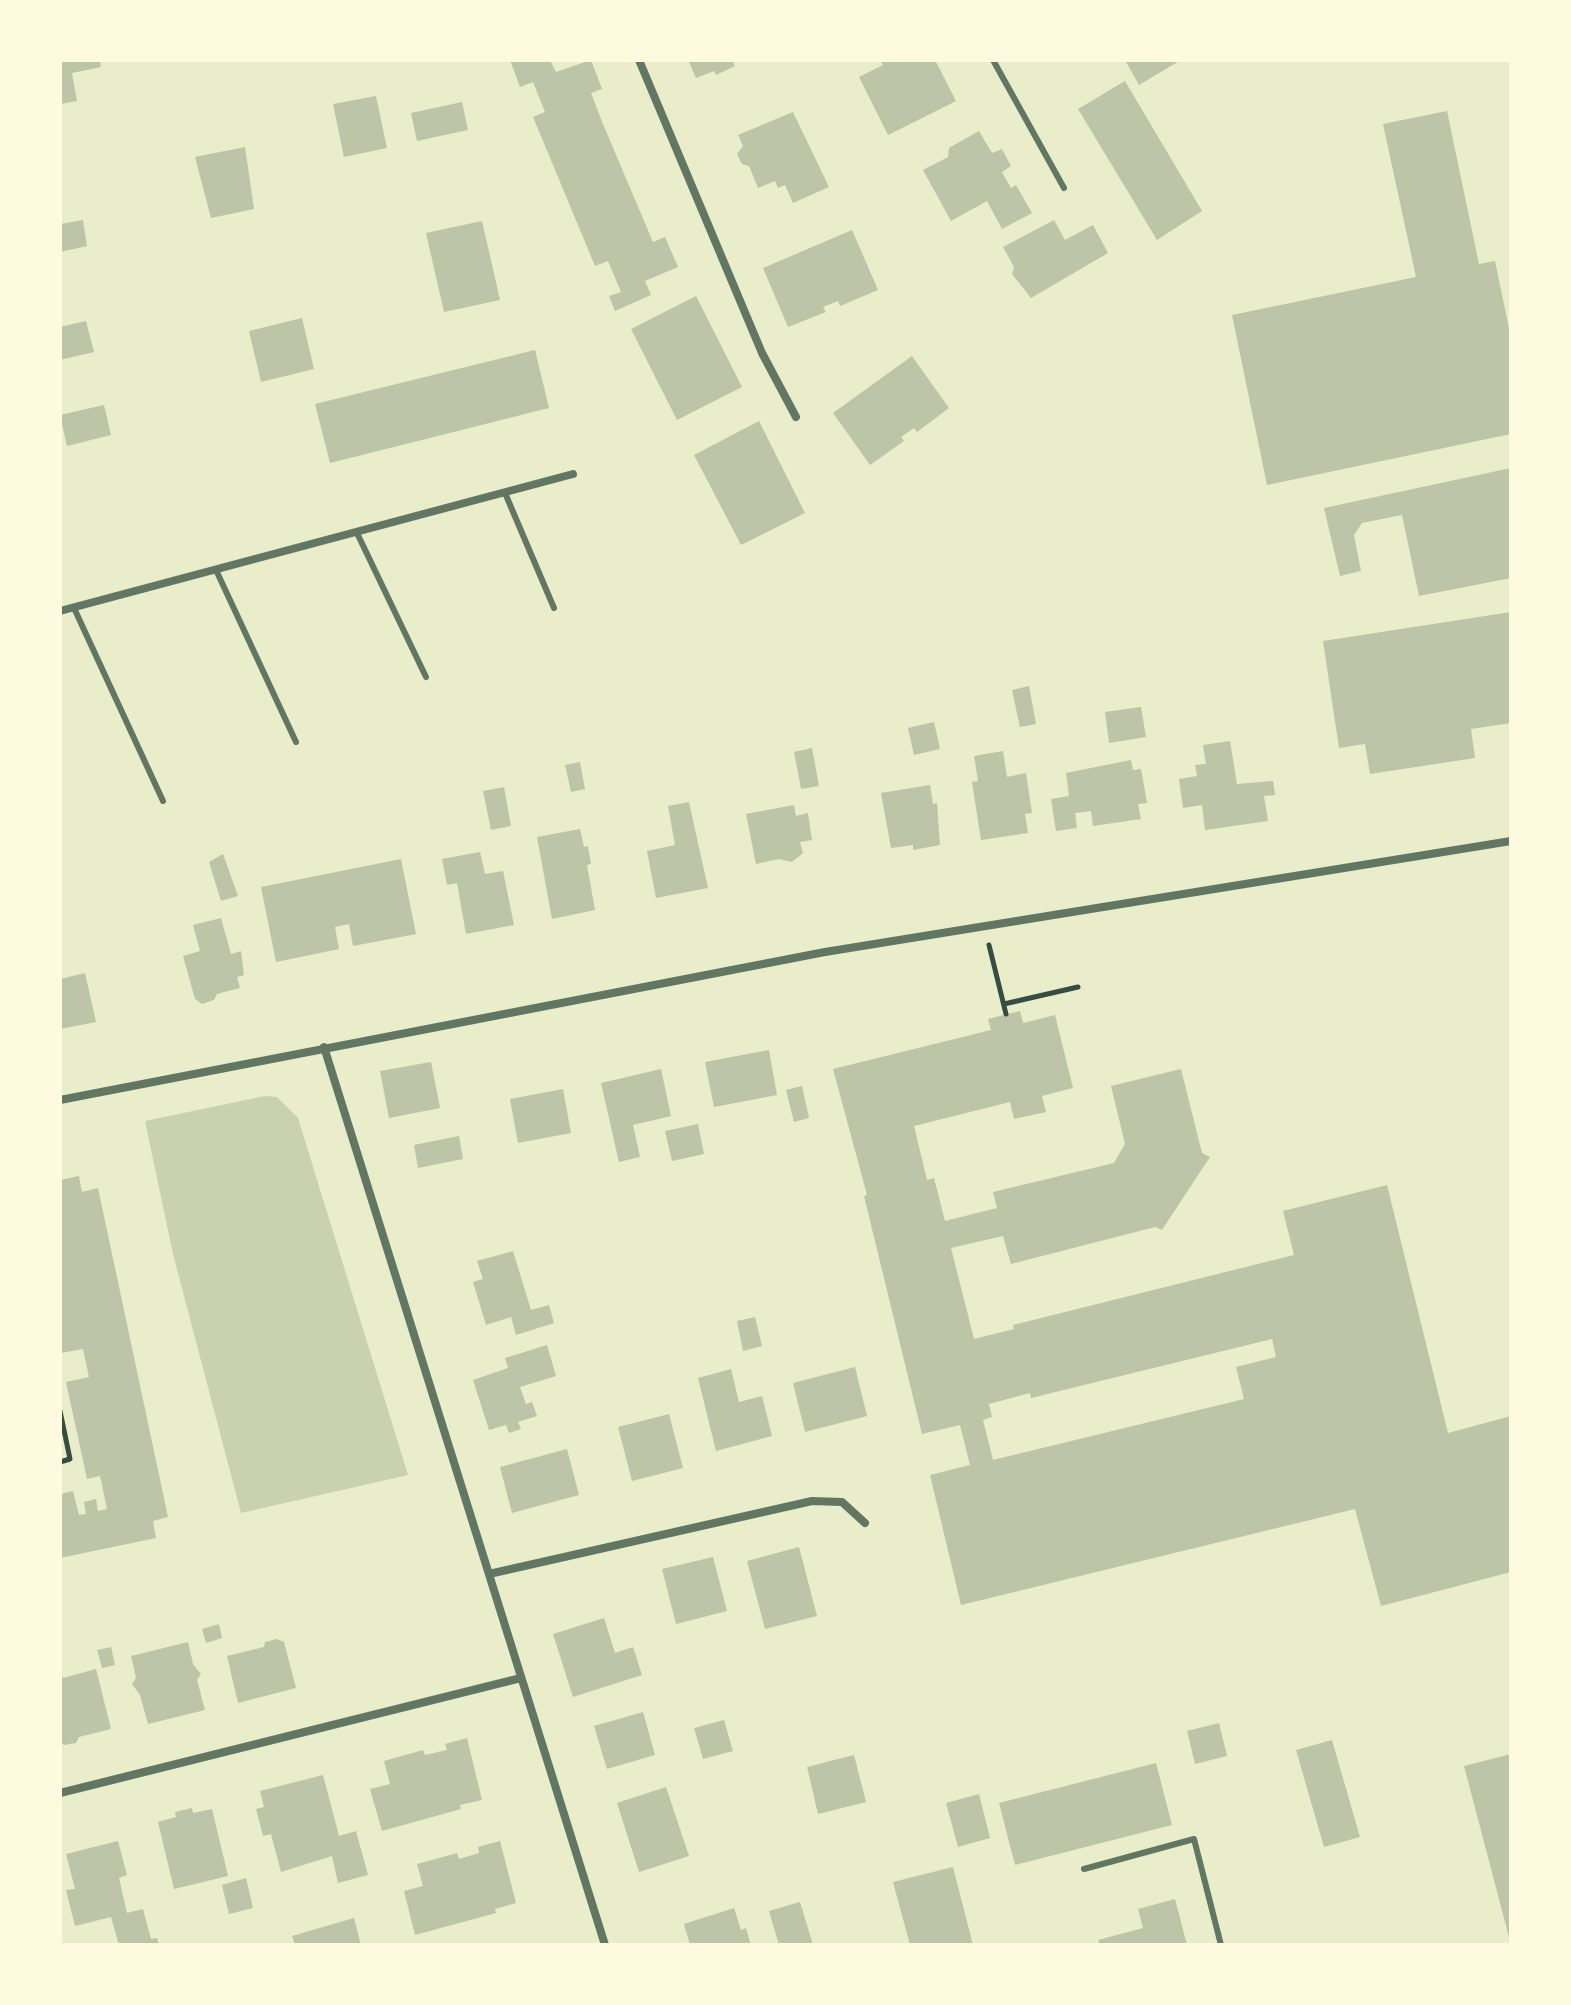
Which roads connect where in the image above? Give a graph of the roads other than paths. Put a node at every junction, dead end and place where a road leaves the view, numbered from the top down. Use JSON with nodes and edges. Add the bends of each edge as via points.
{"nodes":[{"id":1,"x":639,"y":60,"type":"edge"},
{"id":2,"x":993,"y":60,"type":"edge"},
{"id":3,"x":1064,"y":188,"type":"dead end"},
{"id":4,"x":796,"y":417,"type":"dead end"},
{"id":5,"x":573,"y":474,"type":"dead end"},
{"id":6,"x":505,"y":493,"type":"junction"},
{"id":7,"x":357,"y":533,"type":"junction"},
{"id":8,"x":216,"y":570,"type":"junction"},
{"id":9,"x":74,"y":608,"type":"junction"},
{"id":10,"x":554,"y":608,"type":"dead end"},
{"id":11,"x":60,"y":611,"type":"edge"},
{"id":12,"x":426,"y":677,"type":"dead end"},
{"id":13,"x":296,"y":742,"type":"dead end"},
{"id":14,"x":163,"y":801,"type":"dead end"},
{"id":15,"x":1511,"y":841,"type":"edge"},
{"id":16,"x":324,"y":1047,"type":"junction"},
{"id":17,"x":60,"y":1100,"type":"edge"},
{"id":18,"x":865,"y":1523,"type":"dead end"},
{"id":19,"x":489,"y":1574,"type":"junction"},
{"id":20,"x":521,"y":1678,"type":"junction"},
{"id":21,"x":60,"y":1793,"type":"edge"},
{"id":22,"x":1084,"y":1869,"type":"dead end"},
{"id":23,"x":605,"y":1945,"type":"edge"},
{"id":24,"x":1221,"y":1945,"type":"edge"}],
"edges":[{"from":1,"to":4,"type":"street","via":[[762,353]]},
{"from":2,"to":3,"type":"lane"},
{"from":5,"to":6,"type":"street"},
{"from":6,"to":7,"type":"street"},
{"from":6,"to":10,"type":"lane"},
{"from":7,"to":8,"type":"street"},
{"from":7,"to":12,"type":"lane"},
{"from":8,"to":9,"type":"street"},
{"from":8,"to":13,"type":"lane"},
{"from":9,"to":11,"type":"street"},
{"from":9,"to":14,"type":"lane"},
{"from":15,"to":16,"type":"street","via":[[825,952]]},
{"from":16,"to":17,"type":"street"},
{"from":16,"to":19,"type":"street"},
{"from":18,"to":19,"type":"street","via":[[842,1502],[812,1501]]},
{"from":19,"to":20,"type":"street"},
{"from":20,"to":21,"type":"street"},
{"from":20,"to":23,"type":"street"},
{"from":22,"to":24,"type":"lane","via":[[1194,1839]]}]}
